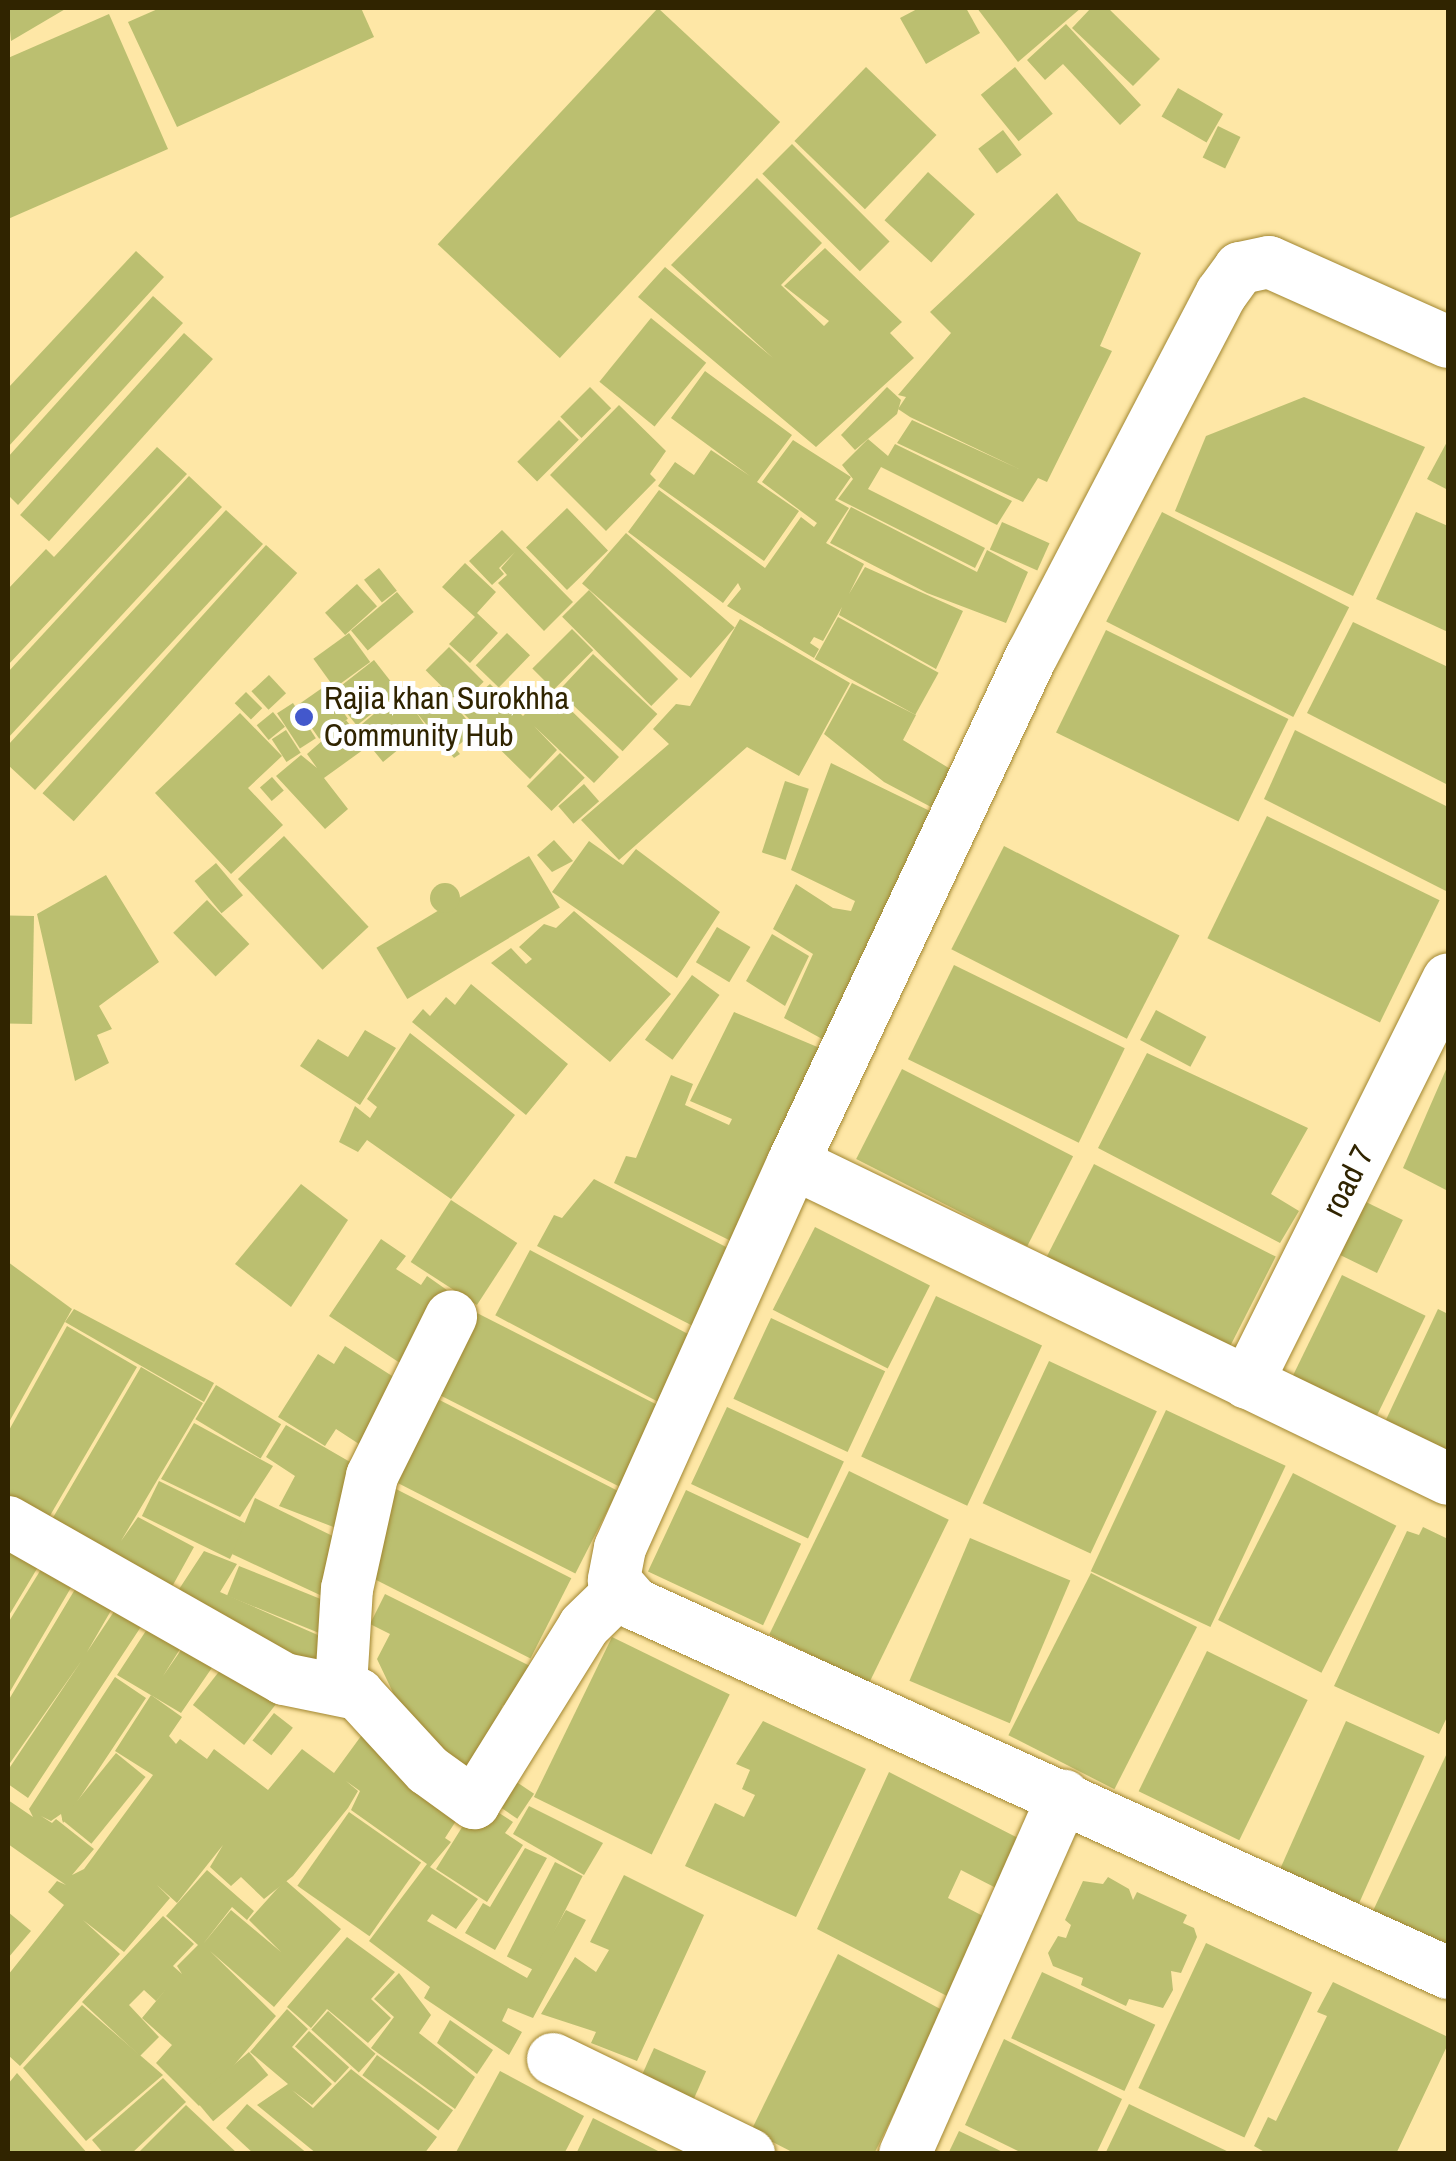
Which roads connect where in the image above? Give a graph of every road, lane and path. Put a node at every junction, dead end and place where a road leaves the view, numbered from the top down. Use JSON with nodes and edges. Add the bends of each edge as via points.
{"nodes":[{"id":1,"x":1448,"y":342,"type":"edge"},
{"id":2,"x":1448,"y":979,"type":"edge"},
{"id":3,"x":793,"y":1163,"type":"junction"},
{"id":4,"x":451,"y":1317,"type":"dead end"},
{"id":5,"x":1247,"y":1382,"type":"junction"},
{"id":6,"x":1448,"y":1479,"type":"edge"},
{"id":7,"x":8,"y":1522,"type":"edge"},
{"id":8,"x":620,"y":1591,"type":"junction"},
{"id":9,"x":341,"y":1686,"type":"junction"},
{"id":10,"x":1064,"y":1796,"type":"junction"},
{"id":11,"x":1448,"y":1972,"type":"edge"},
{"id":12,"x":554,"y":2059,"type":"dead end"},
{"id":13,"x":748,"y":2154,"type":"edge"},
{"id":14,"x":905,"y":2154,"type":"edge"}],
"edges":[{"from":1,"to":3,"type":"street","via":[[1269,262],[1240,268],[1032,656]]},
{"from":2,"to":5,"type":"street","name":"road 7"},
{"from":3,"to":5,"type":"street"},
{"from":3,"to":8,"type":"street","via":[[620,1548],[614,1580]]},
{"from":4,"to":9,"type":"street","via":[[372,1476],[347,1589]]},
{"from":5,"to":6,"type":"street"},
{"from":7,"to":9,"type":"street","via":[[284,1678]]},
{"from":8,"to":9,"type":"street","via":[[584,1626],[474,1803],[428,1770],[370,1704]]},
{"from":8,"to":10,"type":"street","via":[[635,1604]]},
{"from":10,"to":11,"type":"street"},
{"from":10,"to":14,"type":"street"},
{"from":12,"to":13,"type":"street"}]}
